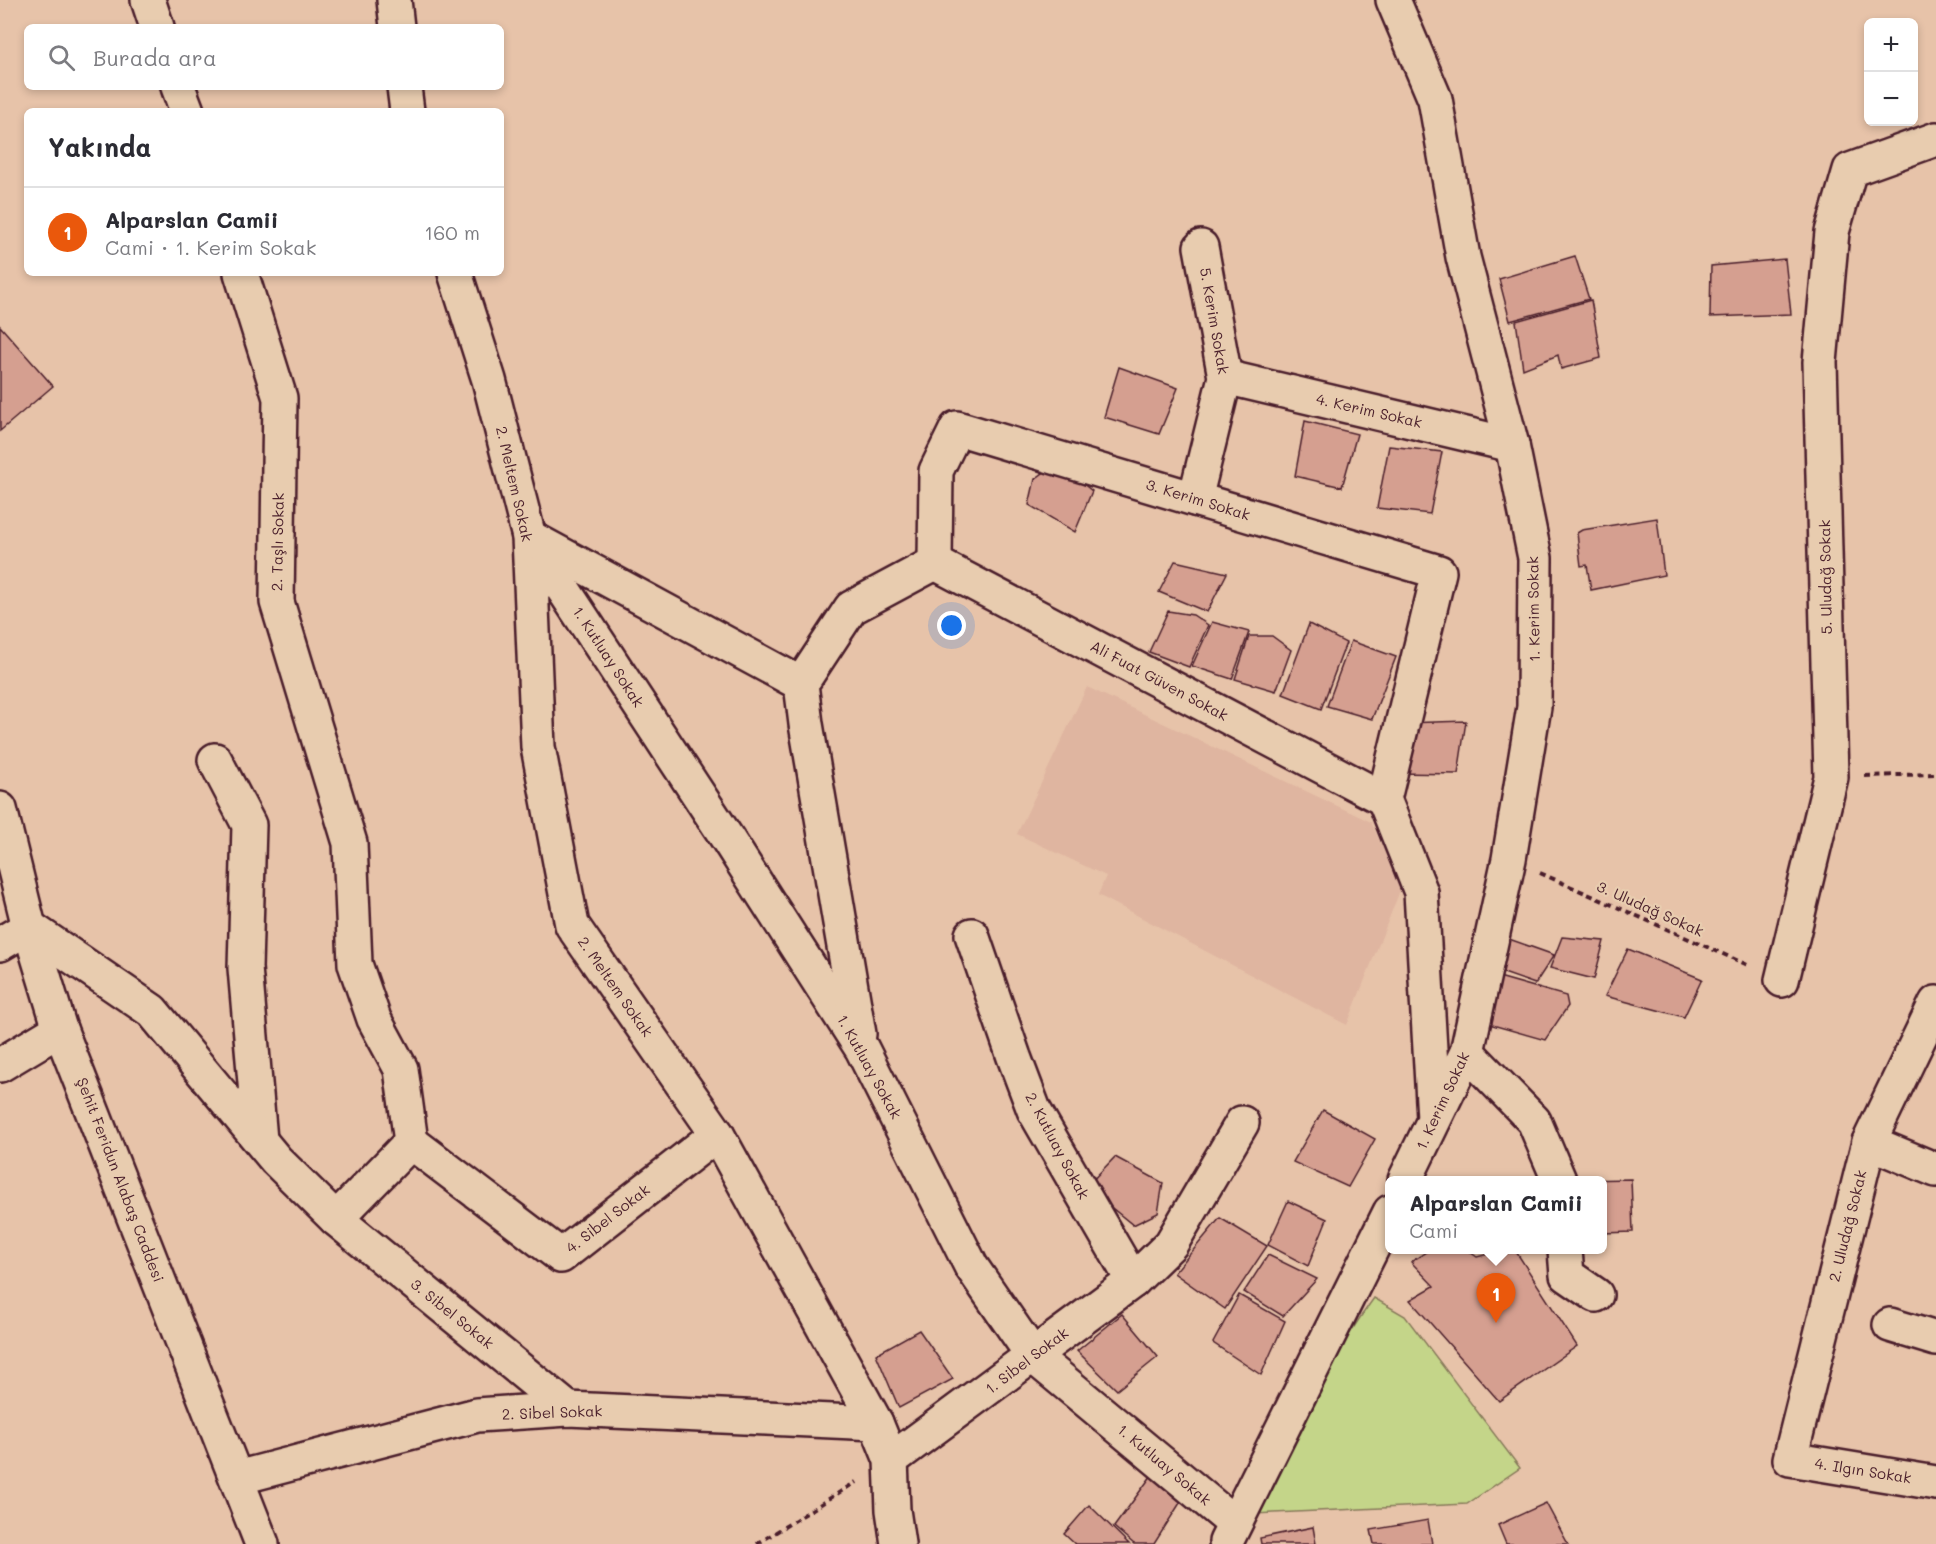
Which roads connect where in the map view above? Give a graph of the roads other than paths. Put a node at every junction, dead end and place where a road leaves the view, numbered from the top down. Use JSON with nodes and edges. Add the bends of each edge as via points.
{"nodes":[{"id":1,"x":148,"y":0,"type":"edge"},
{"id":2,"x":394,"y":0,"type":"edge"},
{"id":3,"x":1393,"y":0,"type":"edge"},
{"id":4,"x":156,"y":24,"type":"edge"},
{"id":5,"x":397,"y":24,"type":"edge"},
{"id":6,"x":179,"y":90,"type":"edge"},
{"id":7,"x":404,"y":90,"type":"edge"},
{"id":8,"x":186,"y":108,"type":"edge"},
{"id":9,"x":407,"y":108,"type":"edge"},
{"id":10,"x":1936,"y":139,"type":"edge"},
{"id":11,"x":1201,"y":248,"type":"dead end"},
{"id":12,"x":242,"y":276,"type":"edge"},
{"id":13,"x":456,"y":276,"type":"edge"},
{"id":14,"x":1225,"y":377,"type":"junction"},
{"id":15,"x":1512,"y":445,"type":"junction"},
{"id":16,"x":1195,"y":499,"type":"junction"},
{"id":17,"x":529,"y":537,"type":"junction"},
{"id":18,"x":935,"y":563,"type":"junction"},
{"id":19,"x":801,"y":684,"type":"junction"},
{"id":20,"x":215,"y":760,"type":"dead end"},
{"id":21,"x":1384,"y":799,"type":"junction"},
{"id":22,"x":0,"y":809,"type":"edge"},
{"id":23,"x":29,"y":927,"type":"junction"},
{"id":24,"x":972,"y":935,"type":"dead end"},
{"id":25,"x":0,"y":944,"type":"edge"},
{"id":26,"x":1782,"y":980,"type":"road end"},
{"id":27,"x":1936,"y":1003,"type":"edge"},
{"id":28,"x":60,"y":1029,"type":"junction"},
{"id":29,"x":1929,"y":1034,"type":"edge"},
{"id":30,"x":862,"y":1049,"type":"junction"},
{"id":31,"x":1467,"y":1052,"type":"junction"},
{"id":32,"x":0,"y":1065,"type":"edge"},
{"id":33,"x":1242,"y":1123,"type":"dead end"},
{"id":34,"x":1434,"y":1123,"type":"junction"},
{"id":35,"x":717,"y":1134,"type":"junction"},
{"id":36,"x":260,"y":1140,"type":"junction"},
{"id":37,"x":411,"y":1142,"type":"junction"},
{"id":38,"x":1869,"y":1142,"type":"junction"},
{"id":39,"x":1936,"y":1170,"type":"edge"},
{"id":40,"x":1407,"y":1176,"type":"edge"},
{"id":41,"x":1557,"y":1176,"type":"edge"},
{"id":42,"x":336,"y":1219,"type":"junction"},
{"id":43,"x":1385,"y":1220,"type":"edge"},
{"id":44,"x":1565,"y":1254,"type":"edge"},
{"id":45,"x":1132,"y":1281,"type":"junction"},
{"id":46,"x":1596,"y":1295,"type":"dead end"},
{"id":47,"x":1890,"y":1325,"type":"dead end"},
{"id":48,"x":1936,"y":1339,"type":"edge"},
{"id":49,"x":1033,"y":1356,"type":"junction"},
{"id":50,"x":568,"y":1409,"type":"junction"},
{"id":51,"x":876,"y":1423,"type":"junction"},
{"id":52,"x":1790,"y":1459,"type":"joint"},
{"id":53,"x":891,"y":1460,"type":"junction"},
{"id":54,"x":237,"y":1478,"type":"junction"},
{"id":55,"x":1936,"y":1483,"type":"edge"},
{"id":56,"x":1229,"y":1534,"type":"edge"},
{"id":57,"x":262,"y":1544,"type":"edge"},
{"id":58,"x":898,"y":1544,"type":"edge"}],
"edges":[{"from":1,"to":4,"type":"street"},
{"from":2,"to":5,"type":"street"},
{"from":3,"to":15,"type":"street","name":"1. Kerim Sokak","via":[[1435,99],[1463,257]]},
{"from":6,"to":8,"type":"street"},
{"from":7,"to":9,"type":"street"},
{"from":10,"to":26,"type":"street","name":"5. Uludağ Sokak","via":[[1850,170],[1832,232],[1820,362],[1831,777]]},
{"from":11,"to":14,"type":"street","name":"5. Kerim Sokak"},
{"from":12,"to":37,"type":"street","name":"2. Taşlı Sokak","via":[[280,398],[277,602],[350,843],[355,964],[374,1019],[401,1069]]},
{"from":13,"to":17,"type":"street","name":"2. Meltem Sokak","via":[[489,380]]},
{"from":14,"to":15,"type":"street","name":"4. Kerim Sokak"},
{"from":14,"to":16,"type":"street","name":"5. Kerim Sokak"},
{"from":15,"to":31,"type":"street","name":"1. Kerim Sokak","via":[[1535,558],[1534,707],[1509,859]]},
{"from":16,"to":18,"type":"street","name":"3. Kerim Sokak","via":[[957,428],[936,471]]},
{"from":16,"to":21,"type":"street","name":"3. Kerim Sokak","via":[[1439,572]]},
{"from":17,"to":19,"type":"street"},
{"from":17,"to":30,"type":"street","name":"1. Kutluay Sokak"},
{"from":17,"to":35,"type":"street","name":"2. Meltem Sokak","via":[[538,747],[572,925]]},
{"from":18,"to":19,"type":"street","via":[[851,608]]},
{"from":18,"to":21,"type":"street","name":"Ali Fuat Güven Sokak"},
{"from":19,"to":30,"type":"street"},
{"from":20,"to":36,"type":"street","via":[[249,825],[245,968]]},
{"from":21,"to":34,"type":"street","via":[[1421,892]]},
{"from":22,"to":23,"type":"street","name":"Şehit Feridun Alabaş Caddesi"},
{"from":23,"to":25,"type":"street"},
{"from":23,"to":28,"type":"street","name":"Şehit Feridun Alabaş Caddesi"},
{"from":23,"to":36,"type":"street","name":"3. Sibel Sokak","via":[[152,1011]]},
{"from":24,"to":45,"type":"street","name":"2. Kutluay Sokak","via":[[1034,1110]]},
{"from":27,"to":29,"type":"street","name":"2. Uludağ Sokak"},
{"from":28,"to":32,"type":"street"},
{"from":28,"to":54,"type":"street","name":"Şehit Feridun Alabaş Caddesi"},
{"from":29,"to":38,"type":"street","name":"2. Uludağ Sokak"},
{"from":30,"to":49,"type":"street","name":"1. Kutluay Sokak","via":[[971,1266]]},
{"from":31,"to":34,"type":"street","name":"1. Kerim Sokak"},
{"from":31,"to":41,"type":"street","via":[[1534,1121]]},
{"from":33,"to":45,"type":"street","name":"1. Sibel Sokak","via":[[1171,1244]]},
{"from":34,"to":40,"type":"street","name":"1. Kerim Sokak"},
{"from":35,"to":37,"type":"street","name":"4. Sibel Sokak","via":[[561,1256]]},
{"from":35,"to":51,"type":"street","name":"2. Meltem Sokak"},
{"from":36,"to":42,"type":"street","name":"3. Sibel Sokak"},
{"from":37,"to":42,"type":"street"},
{"from":38,"to":39,"type":"street"},
{"from":38,"to":52,"type":"street","name":"2. Uludağ Sokak"},
{"from":42,"to":50,"type":"street","name":"3. Sibel Sokak"},
{"from":43,"to":56,"type":"street"},
{"from":44,"to":46,"type":"street","via":[[1567,1275]]},
{"from":45,"to":49,"type":"street","name":"1. Sibel Sokak"},
{"from":47,"to":48,"type":"street"},
{"from":49,"to":53,"type":"street","name":"1. Sibel Sokak"},
{"from":49,"to":56,"type":"street","name":"1. Kutluay Sokak"},
{"from":50,"to":51,"type":"street","name":"2. Sibel Sokak"},
{"from":50,"to":54,"type":"street","name":"2. Sibel Sokak","via":[[477,1415]]},
{"from":51,"to":53,"type":"street","name":"2. Meltem Sokak"},
{"from":52,"to":55,"type":"street","name":"4. Ilgın Sokak"},
{"from":53,"to":58,"type":"street","name":"2. Meltem Sokak"},
{"from":54,"to":57,"type":"street","name":"Şehit Feridun Alabaş Caddesi"}]}
